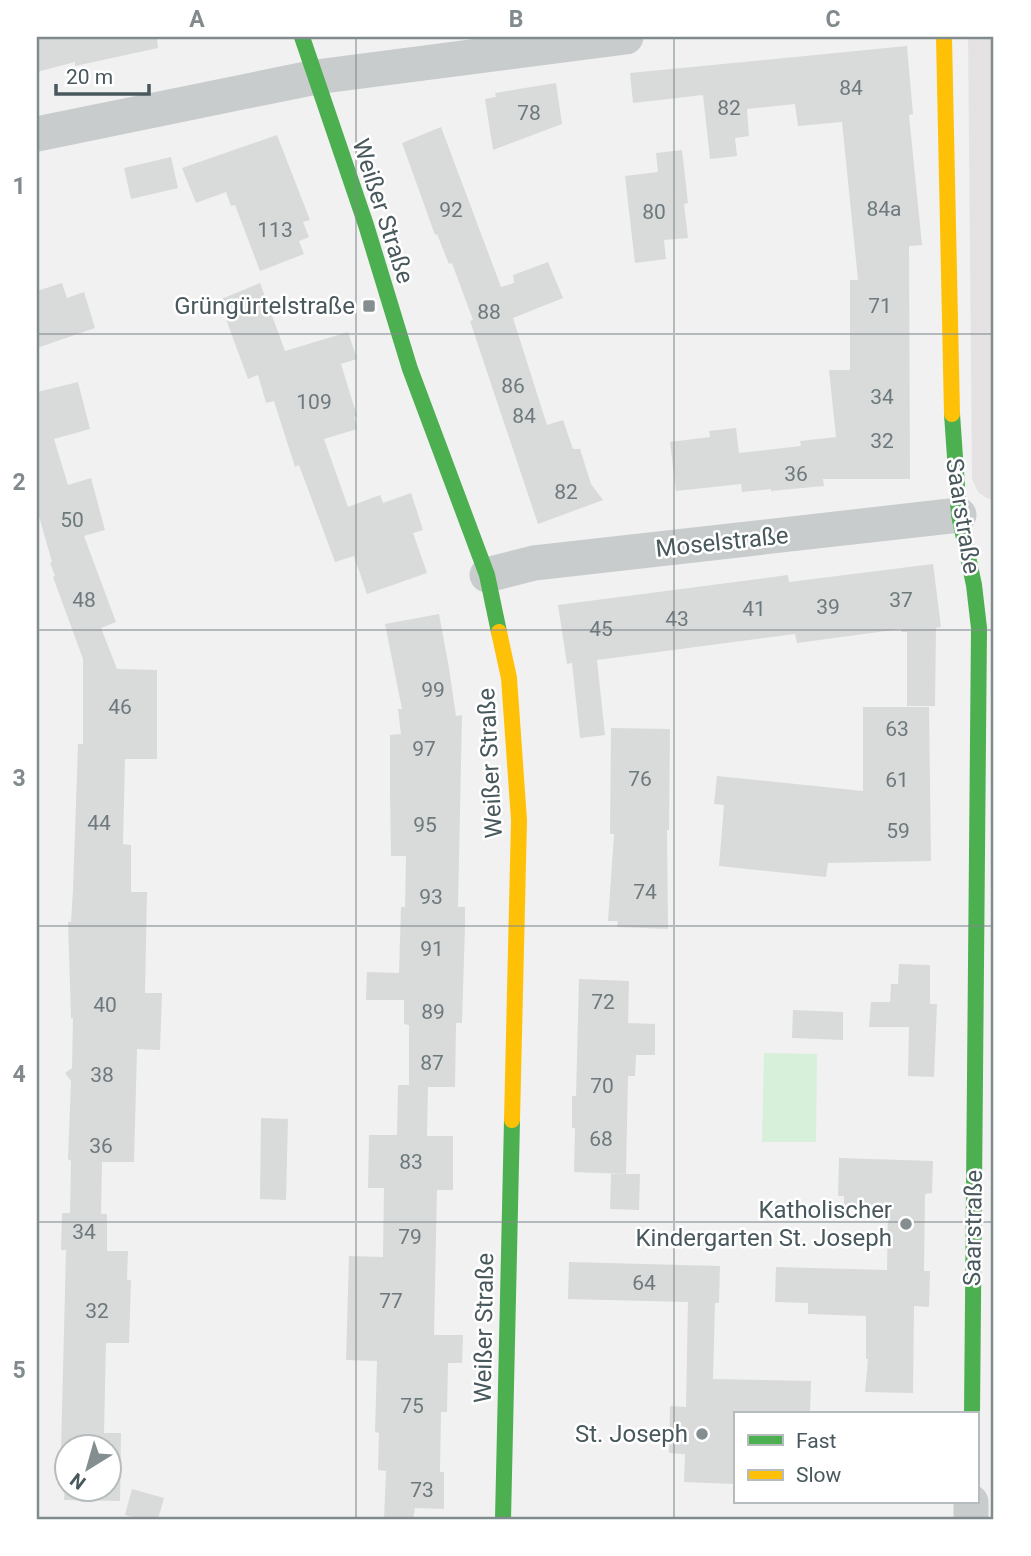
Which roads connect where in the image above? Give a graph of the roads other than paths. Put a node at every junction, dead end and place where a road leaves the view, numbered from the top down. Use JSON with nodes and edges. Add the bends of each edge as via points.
{"nodes":[{"id":1,"x":302,"y":37,"type":"edge"},
{"id":2,"x":626,"y":37,"type":"edge"},
{"id":3,"x":944,"y":37,"type":"edge"},
{"id":4,"x":316,"y":77,"type":"junction"},
{"id":5,"x":37,"y":134,"type":"edge"},
{"id":6,"x":959,"y":515,"type":"junction"},
{"id":7,"x":486,"y":575,"type":"junction"},
{"id":8,"x":972,"y":1412,"type":"edge"},
{"id":9,"x":503,"y":1519,"type":"edge"}],
"edges":[{"from":1,"to":4,"type":"street","name":"Weißer Straße"},
{"from":2,"to":4,"type":"street"},
{"from":3,"to":6,"type":"street","name":"Saarstraße","via":[[953,448]]},
{"from":4,"to":5,"type":"street"},
{"from":4,"to":7,"type":"street","name":"Weißer Straße","via":[[410,369]]},
{"from":6,"to":7,"type":"street","name":"Moselstraße","via":[[534,563]]},
{"from":6,"to":8,"type":"street","name":"Saarstraße","via":[[979,628]]},
{"from":7,"to":9,"type":"street","name":"Weißer Straße","via":[[509,678],[519,820]]}]}
